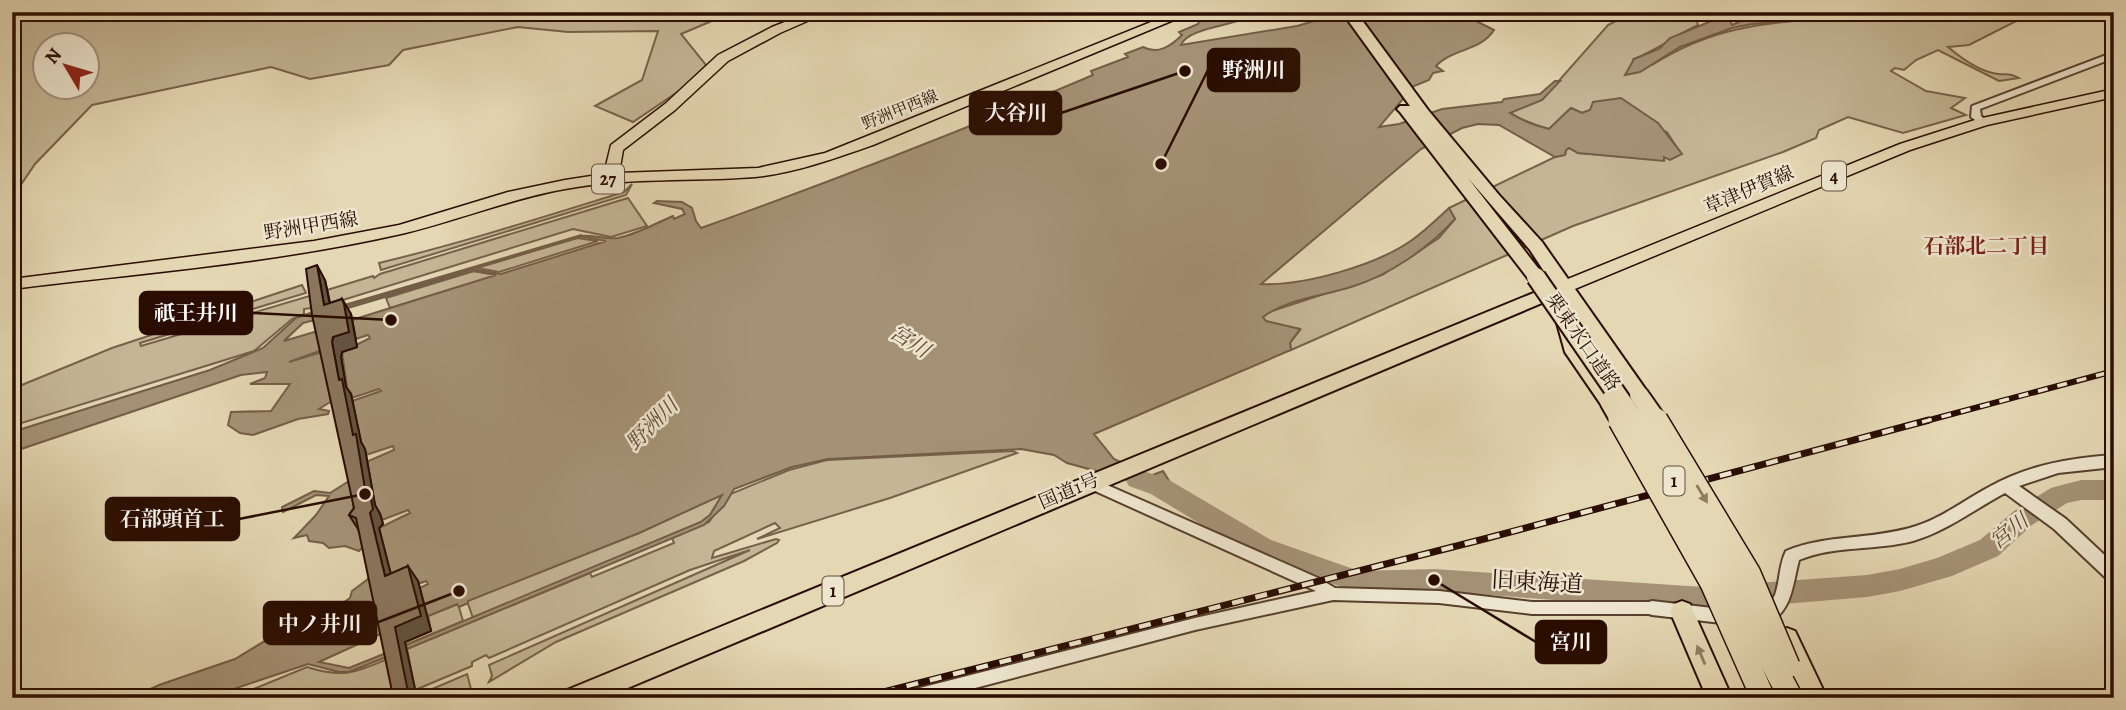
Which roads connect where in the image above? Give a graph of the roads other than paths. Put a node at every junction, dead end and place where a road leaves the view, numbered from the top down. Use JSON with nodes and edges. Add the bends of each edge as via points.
{"nodes":[{"id":1,"x":822,"y":12,"type":"edge"},
{"id":2,"x":1334,"y":12,"type":"edge"},
{"id":3,"x":1349,"y":12,"type":"edge"},
{"id":4,"x":1186,"y":13,"type":"edge"},
{"id":5,"x":2114,"y":55,"type":"edge"},
{"id":6,"x":2114,"y":93,"type":"edge"},
{"id":7,"x":1983,"y":122,"type":"junction"},
{"id":8,"x":611,"y":178,"type":"junction"},
{"id":9,"x":12,"y":284,"type":"edge"},
{"id":10,"x":1564,"y":287,"type":"junction"},
{"id":11,"x":2114,"y":461,"type":"edge"},
{"id":12,"x":1095,"y":480,"type":"junction"},
{"id":13,"x":2013,"y":489,"type":"junction"},
{"id":14,"x":2114,"y":575,"type":"edge"},
{"id":15,"x":1333,"y":594,"type":"junction"},
{"id":16,"x":1779,"y":606,"type":"junction"},
{"id":17,"x":1652,"y":608,"type":"joint"},
{"id":18,"x":1682,"y":611,"type":"junction"},
{"id":19,"x":576,"y":698,"type":"edge"},
{"id":20,"x":908,"y":698,"type":"edge"},
{"id":21,"x":1720,"y":698,"type":"edge"},
{"id":22,"x":1763,"y":698,"type":"edge"},
{"id":23,"x":1791,"y":698,"type":"edge"},
{"id":24,"x":1800,"y":698,"type":"edge"},
{"id":25,"x":1815,"y":698,"type":"edge"}],
"edges":[{"from":1,"to":8,"type":"main road","number":"27","via":[[723,58],[617,148]]},
{"from":2,"to":23,"type":"highway","name":"栗東水口道路","number":"1","bridge":true,"via":[[1594,355],[1707,536]]},
{"from":3,"to":10,"type":"highway","name":"栗東水口道路","number":"1","via":[[1423,113],[1536,246]]},
{"from":4,"to":8,"type":"main road","name":"野洲甲西線","number":"27","via":[[829,156],[758,172]]},
{"from":5,"to":7,"type":"street","via":[[1975,108],[1976,117]]},
{"from":6,"to":7,"type":"main road","name":"草津伊賀線","number":"4"},
{"from":7,"to":10,"type":"main road","name":"草津伊賀線","number":"4","via":[[1905,147]]},
{"from":8,"to":9,"type":"main road","name":"野洲甲西線","number":"27","via":[[508,197],[356,239]]},
{"from":10,"to":12,"type":"highway","name":"国道1号","number":"1"},
{"from":10,"to":22,"type":"highway","number":"1","bridge":true,"via":[[1568,308],[1565,330],[1574,349],[1709,574]]},
{"from":10,"to":24,"type":"highway","number":"1","one_way":true,"bridge":true,"via":[[1676,449],[1749,574]]},
{"from":11,"to":13,"type":"street","via":[[2047,470]]},
{"from":12,"to":15,"type":"street"},
{"from":12,"to":19,"type":"highway","name":"国道1号","number":"1"},
{"from":13,"to":14,"type":"street","via":[[2060,524]]},
{"from":13,"to":16,"type":"street","via":[[1915,533],[1806,549],[1792,556]]},
{"from":15,"to":17,"type":"street","name":"旧東海道","via":[[1439,597],[1532,608]]},
{"from":15,"to":20,"type":"street","name":"旧東海道","via":[[1195,624]]},
{"from":16,"to":18,"type":"street","name":"旧東海道","via":[[1757,620]]},
{"from":16,"to":25,"type":"highway"},
{"from":17,"to":18,"type":"street","name":"旧東海道"},
{"from":21,"to":18,"type":"highway","one_way":true}]}
